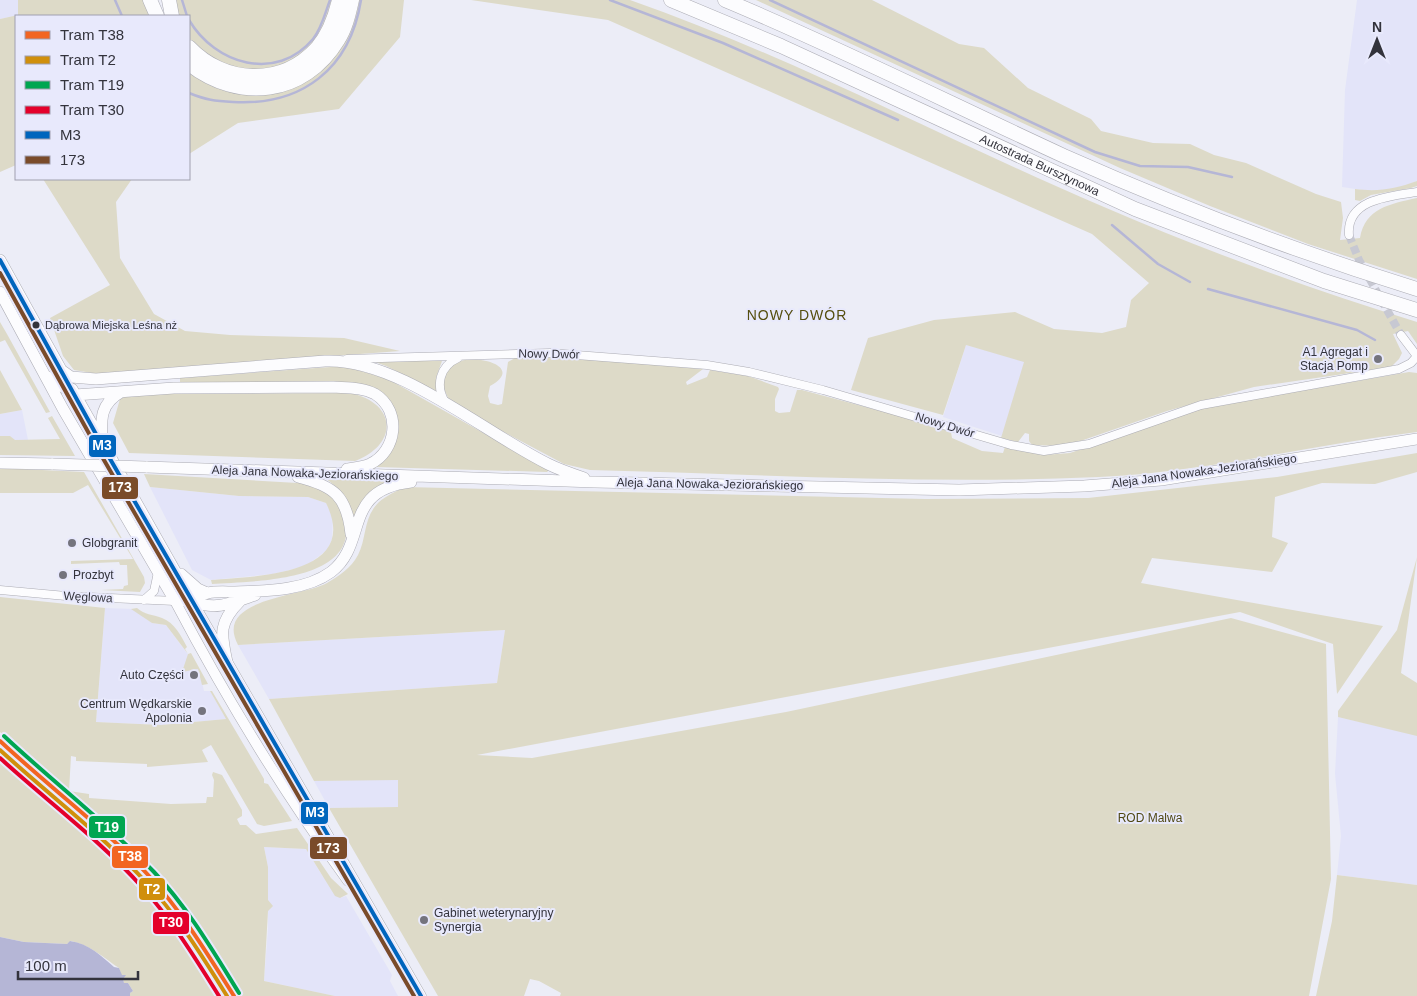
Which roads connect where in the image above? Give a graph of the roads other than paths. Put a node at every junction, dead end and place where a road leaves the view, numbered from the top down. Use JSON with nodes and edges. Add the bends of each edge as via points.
{"nodes":[{"id":1,"x":150,"y":0,"type":"edge"},
{"id":2,"x":169,"y":0,"type":"edge"},
{"id":3,"x":339,"y":0,"type":"edge"},
{"id":4,"x":352,"y":0,"type":"edge"},
{"id":5,"x":671,"y":0,"type":"edge"},
{"id":6,"x":725,"y":0,"type":"edge"},
{"id":7,"x":157,"y":15,"type":"edge"},
{"id":8,"x":172,"y":15,"type":"edge"},
{"id":9,"x":190,"y":48,"type":"edge"},
{"id":10,"x":190,"y":65,"type":"edge"},
{"id":11,"x":1417,"y":192,"type":"edge"},
{"id":12,"x":1349,"y":235,"type":"tunnel mouth"},
{"id":13,"x":0,"y":260,"type":"edge"},
{"id":14,"x":1417,"y":289,"type":"edge"},
{"id":15,"x":0,"y":292,"type":"edge"},
{"id":16,"x":1417,"y":310,"type":"edge"},
{"id":17,"x":1401,"y":335,"type":"tunnel mouth"},
{"id":18,"x":1417,"y":356,"type":"edge"},
{"id":19,"x":464,"y":357,"type":"junction"},
{"id":20,"x":335,"y":360,"type":"junction"},
{"id":21,"x":61,"y":370,"type":"junction"},
{"id":22,"x":43,"y":372,"type":"junction"},
{"id":23,"x":96,"y":379,"type":"junction"},
{"id":24,"x":123,"y":391,"type":"junction"},
{"id":25,"x":75,"y":395,"type":"junction"},
{"id":26,"x":448,"y":406,"type":"junction"},
{"id":27,"x":70,"y":422,"type":"junction"},
{"id":28,"x":1417,"y":439,"type":"edge"},
{"id":29,"x":102,"y":444,"type":"junction"},
{"id":30,"x":0,"y":463,"type":"edge"},
{"id":31,"x":280,"y":472,"type":"junction"},
{"id":32,"x":327,"y":474,"type":"junction"},
{"id":33,"x":448,"y":477,"type":"junction"},
{"id":34,"x":595,"y":482,"type":"junction"},
{"id":35,"x":352,"y":537,"type":"junction"},
{"id":36,"x":174,"y":567,"type":"junction"},
{"id":37,"x":158,"y":570,"type":"junction"},
{"id":38,"x":0,"y":590,"type":"edge"},
{"id":39,"x":266,"y":591,"type":"junction"},
{"id":40,"x":207,"y":593,"type":"junction"},
{"id":41,"x":143,"y":600,"type":"junction"},
{"id":42,"x":240,"y":600,"type":"junction"},
{"id":43,"x":175,"y":601,"type":"junction"},
{"id":44,"x":192,"y":601,"type":"junction"},
{"id":45,"x":227,"y":662,"type":"junction"},
{"id":46,"x":372,"y":915,"type":"junction"},
{"id":47,"x":421,"y":996,"type":"edge"}],
"edges":[{"from":1,"to":7,"type":"highway"},
{"from":2,"to":8,"type":"highway"},
{"from":3,"to":9,"type":"highway","via":[[335,18],[317,48],[301,62],[279,73],[257,77],[218,70]]},
{"from":4,"to":10,"type":"highway","via":[[339,39],[327,55],[310,71],[287,83],[268,88],[236,88],[209,78]]},
{"from":5,"to":16,"type":"highway","name":"Autostrada Bursztynowa","via":[[781,46],[1135,209],[1324,281]]},
{"from":6,"to":14,"type":"highway","name":"Autostrada Bursztynowa","via":[[1162,198],[1323,259]]},
{"from":11,"to":12,"type":"street","via":[[1380,199],[1358,208],[1350,223]]},
{"from":13,"to":21,"type":"main road"},
{"from":15,"to":22,"type":"main road"},
{"from":17,"to":18,"type":"street"},
{"from":18,"to":19,"type":"street","name":"Nowy Dwór","via":[[1412,364],[1399,368],[1201,404],[1089,444],[1044,451],[1011,445],[862,400],[730,369],[550,353]]},
{"from":19,"to":20,"type":"street","name":"Nowy Dwór","via":[[389,356]]},
{"from":19,"to":26,"type":"street","via":[[452,361],[441,374],[440,394]]},
{"from":20,"to":23,"type":"main road"},
{"from":20,"to":26,"type":"main road","via":[[378,369]]},
{"from":21,"to":23,"type":"main road","via":[[71,376]]},
{"from":21,"to":25,"type":"main road"},
{"from":22,"to":25,"type":"main road","via":[[54,383]]},
{"from":22,"to":27,"type":"main road"},
{"from":23,"to":25,"type":"main road"},
{"from":24,"to":25,"type":"main road"},
{"from":24,"to":29,"type":"main road","via":[[108,401],[102,412]]},
{"from":24,"to":32,"type":"main road","via":[[332,387],[357,388],[374,394],[391,413],[393,437],[388,448],[369,465]]},
{"from":25,"to":27,"type":"main road","via":[[70,407]]},
{"from":25,"to":29,"type":"main road"},
{"from":26,"to":34,"type":"main road","via":[[547,464]]},
{"from":27,"to":37,"type":"main road"},
{"from":28,"to":34,"type":"main road","name":"Aleja Jana Nowaka-Jeziorańskiego","via":[[1204,474],[1075,487],[959,490]]},
{"from":29,"to":36,"type":"main road"},
{"from":30,"to":31,"type":"main road","name":"Aleja Jana Nowaka-Jeziorańskiego","bridge":true},
{"from":31,"to":32,"type":"main road","name":"Aleja Jana Nowaka-Jeziorańskiego"},
{"from":31,"to":35,"type":"main road","via":[[311,480],[338,494],[347,506]]},
{"from":32,"to":33,"type":"main road","name":"Aleja Jana Nowaka-Jeziorańskiego"},
{"from":33,"to":34,"type":"main road","name":"Aleja Jana Nowaka-Jeziorańskiego"},
{"from":33,"to":35,"type":"main road","via":[[398,483],[385,488],[360,514]]},
{"from":35,"to":39,"type":"main road","via":[[346,556],[330,573],[314,581]]},
{"from":36,"to":40,"type":"main road"},
{"from":36,"to":44,"type":"main road"},
{"from":37,"to":41,"type":"street","via":[[157,586]]},
{"from":37,"to":43,"type":"main road"},
{"from":38,"to":41,"type":"street","name":"Węglowa"},
{"from":39,"to":40,"type":"main road"},
{"from":39,"to":42,"type":"main road"},
{"from":40,"to":44,"type":"main road"},
{"from":41,"to":43,"type":"street","name":"Węglowa"},
{"from":42,"to":44,"type":"main road","via":[[214,607]]},
{"from":42,"to":45,"type":"main road","via":[[223,626]]},
{"from":43,"to":44,"type":"main road"},
{"from":43,"to":46,"type":"main road","via":[[311,831]]},
{"from":44,"to":45,"type":"main road"},
{"from":45,"to":46,"type":"main road","via":[[336,847]]},
{"from":46,"to":47,"type":"main road"}]}
